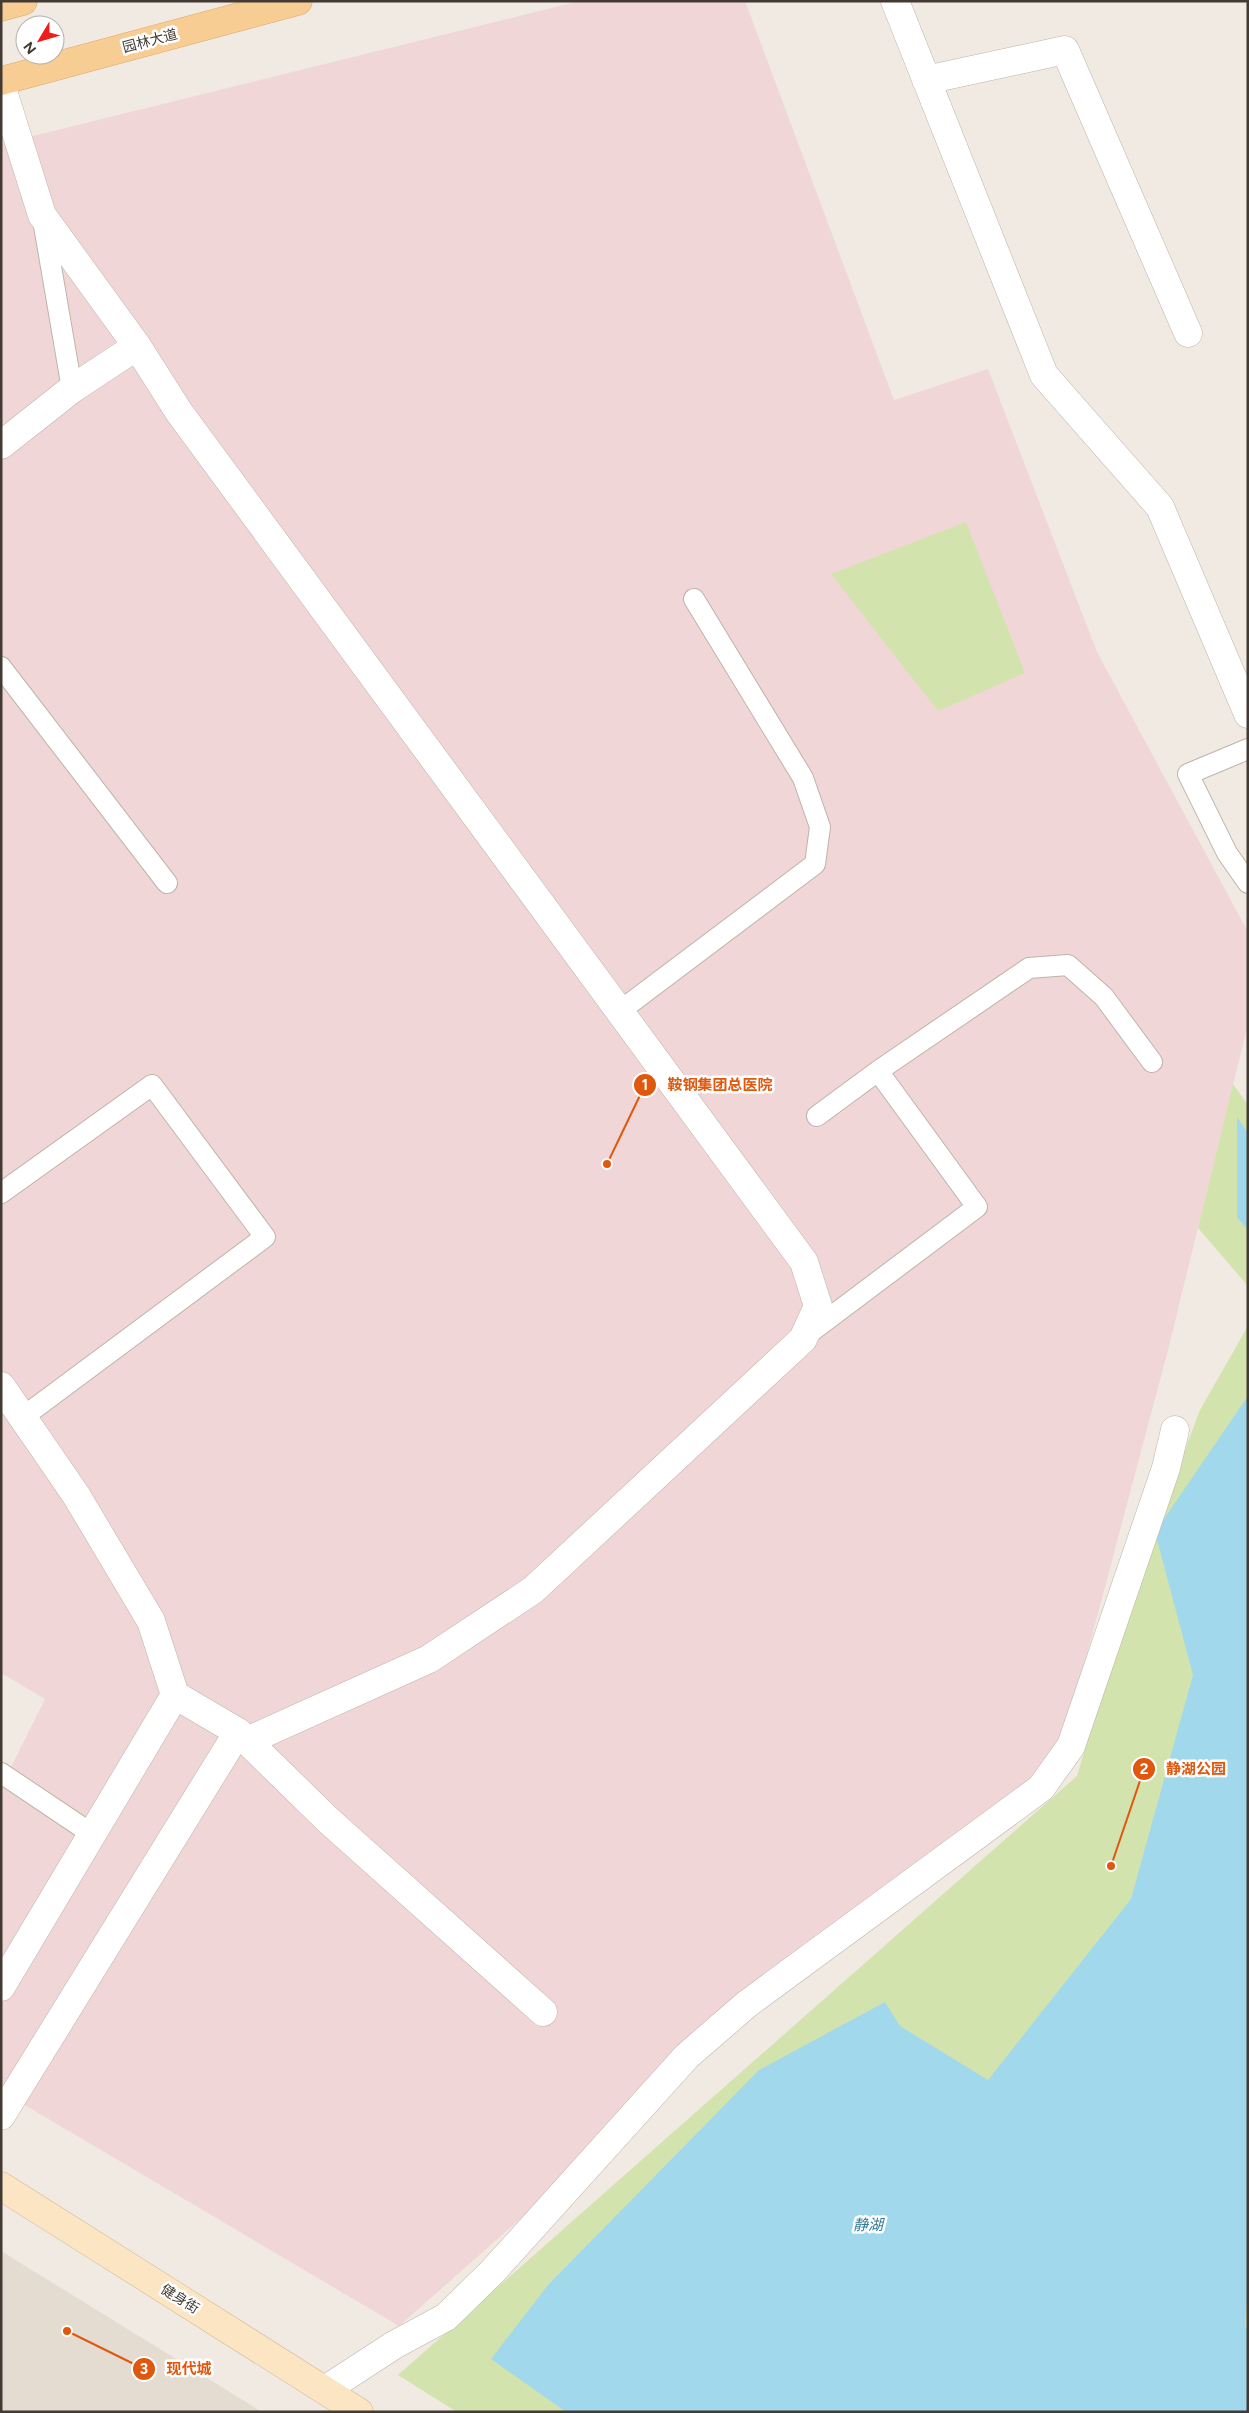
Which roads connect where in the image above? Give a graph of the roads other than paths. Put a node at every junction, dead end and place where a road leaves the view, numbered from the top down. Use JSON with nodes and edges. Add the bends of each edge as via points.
{"nodes":[{"id":1,"x":23,"y":1,"type":"edge"},
{"id":2,"x":298,"y":1,"type":"edge"},
{"id":3,"x":895,"y":1,"type":"edge"},
{"id":4,"x":1,"y":7,"type":"edge"},
{"id":5,"x":926,"y":80,"type":"junction"},
{"id":6,"x":1,"y":83,"type":"edge"},
{"id":7,"x":42,"y":215,"type":"junction"},
{"id":8,"x":1188,"y":333,"type":"dead end"},
{"id":9,"x":137,"y":346,"type":"junction"},
{"id":10,"x":72,"y":389,"type":"junction"},
{"id":11,"x":1,"y":444,"type":"edge"},
{"id":12,"x":694,"y":599,"type":"dead end"},
{"id":13,"x":1,"y":667,"type":"edge"},
{"id":14,"x":1248,"y":714,"type":"edge"},
{"id":15,"x":1248,"y":749,"type":"edge"},
{"id":16,"x":1248,"y":882,"type":"edge"},
{"id":17,"x":167,"y":883,"type":"dead end"},
{"id":18,"x":620,"y":1011,"type":"junction"},
{"id":19,"x":1152,"y":1062,"type":"dead end"},
{"id":20,"x":878,"y":1071,"type":"junction"},
{"id":21,"x":817,"y":1116,"type":"dead end"},
{"id":22,"x":1,"y":1193,"type":"edge"},
{"id":23,"x":803,"y":1338,"type":"junction"},
{"id":24,"x":1,"y":1386,"type":"edge"},
{"id":25,"x":23,"y":1417,"type":"junction"},
{"id":26,"x":1175,"y":1430,"type":"dead end"},
{"id":27,"x":175,"y":1695,"type":"junction"},
{"id":28,"x":243,"y":1736,"type":"junction"},
{"id":29,"x":1,"y":1773,"type":"edge"},
{"id":30,"x":92,"y":1834,"type":"junction"},
{"id":31,"x":1,"y":1987,"type":"edge"},
{"id":32,"x":543,"y":2012,"type":"dead end"},
{"id":33,"x":1,"y":2116,"type":"edge"},
{"id":34,"x":1,"y":2186,"type":"edge"},
{"id":35,"x":325,"y":2390,"type":"junction"},
{"id":36,"x":359,"y":2412,"type":"edge"}],
"edges":[{"from":1,"to":4,"type":"main road"},
{"from":2,"to":6,"type":"main road","name":"园林大道"},
{"from":3,"to":5,"type":"street"},
{"from":5,"to":8,"type":"street","via":[[1065,50]]},
{"from":5,"to":14,"type":"street","via":[[1044,375],[1160,507]]},
{"from":6,"to":7,"type":"street"},
{"from":7,"to":9,"type":"street"},
{"from":7,"to":10,"type":"lane"},
{"from":9,"to":10,"type":"street"},
{"from":9,"to":18,"type":"street","via":[[179,412]]},
{"from":10,"to":11,"type":"street"},
{"from":12,"to":18,"type":"lane","via":[[803,778],[820,827],[815,864]]},
{"from":13,"to":17,"type":"lane"},
{"from":15,"to":16,"type":"lane","via":[[1188,774],[1227,853]]},
{"from":18,"to":23,"type":"street","via":[[804,1262],[818,1306]]},
{"from":19,"to":20,"type":"lane","via":[[1104,997],[1068,965],[1029,968]]},
{"from":20,"to":21,"type":"lane"},
{"from":20,"to":23,"type":"lane","via":[[977,1207]]},
{"from":22,"to":25,"type":"lane","via":[[152,1085],[265,1237]]},
{"from":23,"to":28,"type":"street","via":[[533,1590],[429,1659]]},
{"from":24,"to":25,"type":"street"},
{"from":25,"to":27,"type":"street","via":[[76,1495],[152,1621]]},
{"from":26,"to":35,"type":"street","via":[[1166,1468],[1071,1746],[1042,1788],[747,2004],[686,2056],[493,2271],[446,2317],[394,2345]]},
{"from":27,"to":28,"type":"street"},
{"from":27,"to":30,"type":"street"},
{"from":28,"to":32,"type":"street","via":[[328,1820]]},
{"from":28,"to":33,"type":"street"},
{"from":29,"to":30,"type":"lane"},
{"from":30,"to":31,"type":"street"},
{"from":34,"to":35,"type":"main road","name":"健身街"},
{"from":35,"to":36,"type":"main road","name":"健身街"}]}
